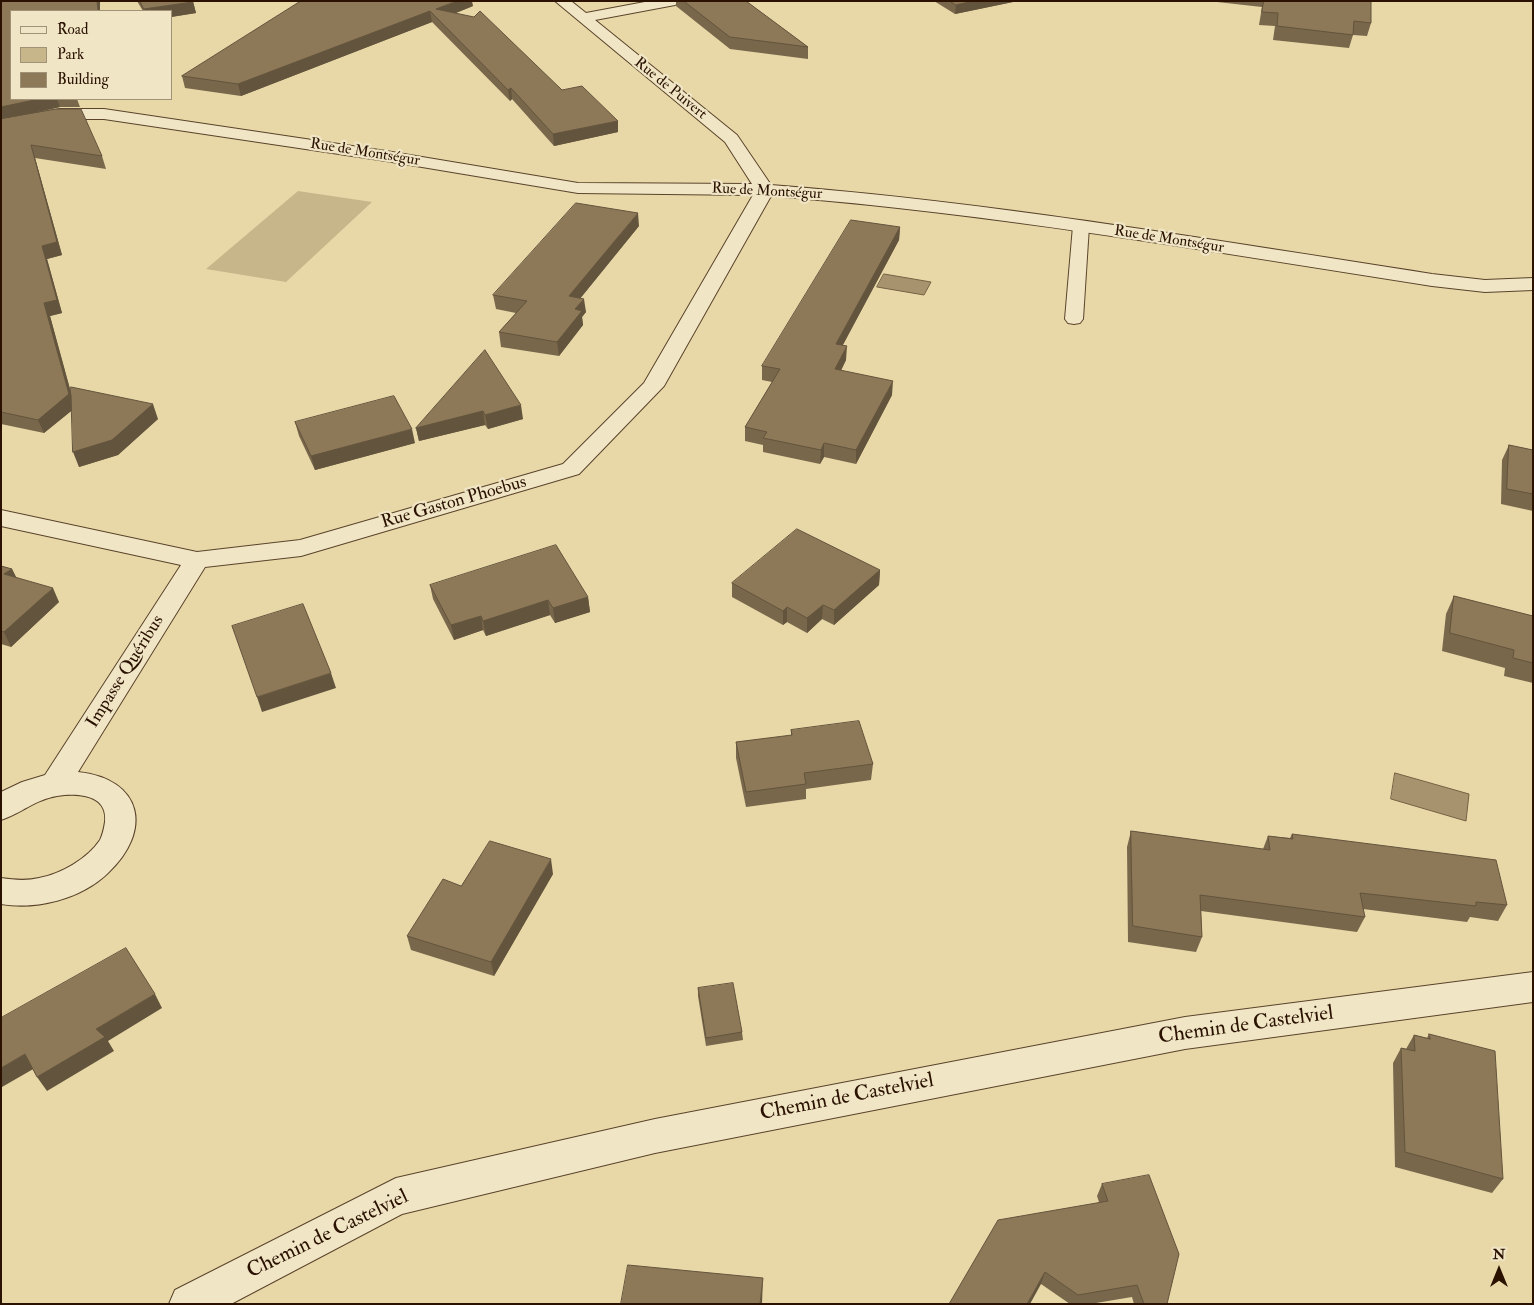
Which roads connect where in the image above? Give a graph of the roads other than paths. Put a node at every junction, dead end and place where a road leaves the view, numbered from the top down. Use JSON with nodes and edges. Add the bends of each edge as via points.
{"nodes":[{"id":1,"x":562,"y":1,"type":"edge"},
{"id":2,"x":675,"y":1,"type":"edge"},
{"id":3,"x":582,"y":18,"type":"junction"},
{"id":4,"x":1,"y":125,"type":"edge"},
{"id":5,"x":765,"y":190,"type":"junction"},
{"id":6,"x":1081,"y":226,"type":"junction"},
{"id":7,"x":1533,"y":284,"type":"edge"},
{"id":8,"x":1074,"y":318,"type":"dead end"},
{"id":9,"x":1,"y":518,"type":"edge"},
{"id":10,"x":197,"y":560,"type":"junction"},
{"id":11,"x":55,"y":784,"type":"junction"},
{"id":12,"x":1,"y":808,"type":"edge"},
{"id":13,"x":1,"y":891,"type":"edge"},
{"id":14,"x":1533,"y":987,"type":"edge"},
{"id":15,"x":189,"y":1304,"type":"edge"}],
"edges":[{"from":1,"to":3,"type":"street","name":"Rue de Puivert"},
{"from":2,"to":3,"type":"street"},
{"from":3,"to":5,"type":"street","name":"Rue de Puivert","via":[[731,139]]},
{"from":4,"to":5,"type":"street","name":"Rue de Montségur","via":[[60,114],[104,114],[578,188]]},
{"from":5,"to":6,"type":"street","name":"Rue de Montségur","via":[[868,198]]},
{"from":5,"to":10,"type":"street","name":"Rue Gaston Phoebus","via":[[653,386],[571,469],[300,548]]},
{"from":6,"to":7,"type":"street","name":"Rue de Montségur","via":[[1432,280],[1484,286]]},
{"from":6,"to":8,"type":"lane"},
{"from":9,"to":10,"type":"street","name":"Rue Gaston Phoebus"},
{"from":10,"to":11,"type":"street","name":"Impasse Quéribus"},
{"from":11,"to":12,"type":"street","via":[[30,791]]},
{"from":11,"to":13,"type":"street","via":[[97,786],[111,795],[120,807],[122,823],[116,841],[85,874],[61,886],[38,892],[11,894]]},
{"from":14,"to":15,"type":"street","name":"Chemin de Castelviel","via":[[1185,1032],[645,1138],[396,1197]]}]}
